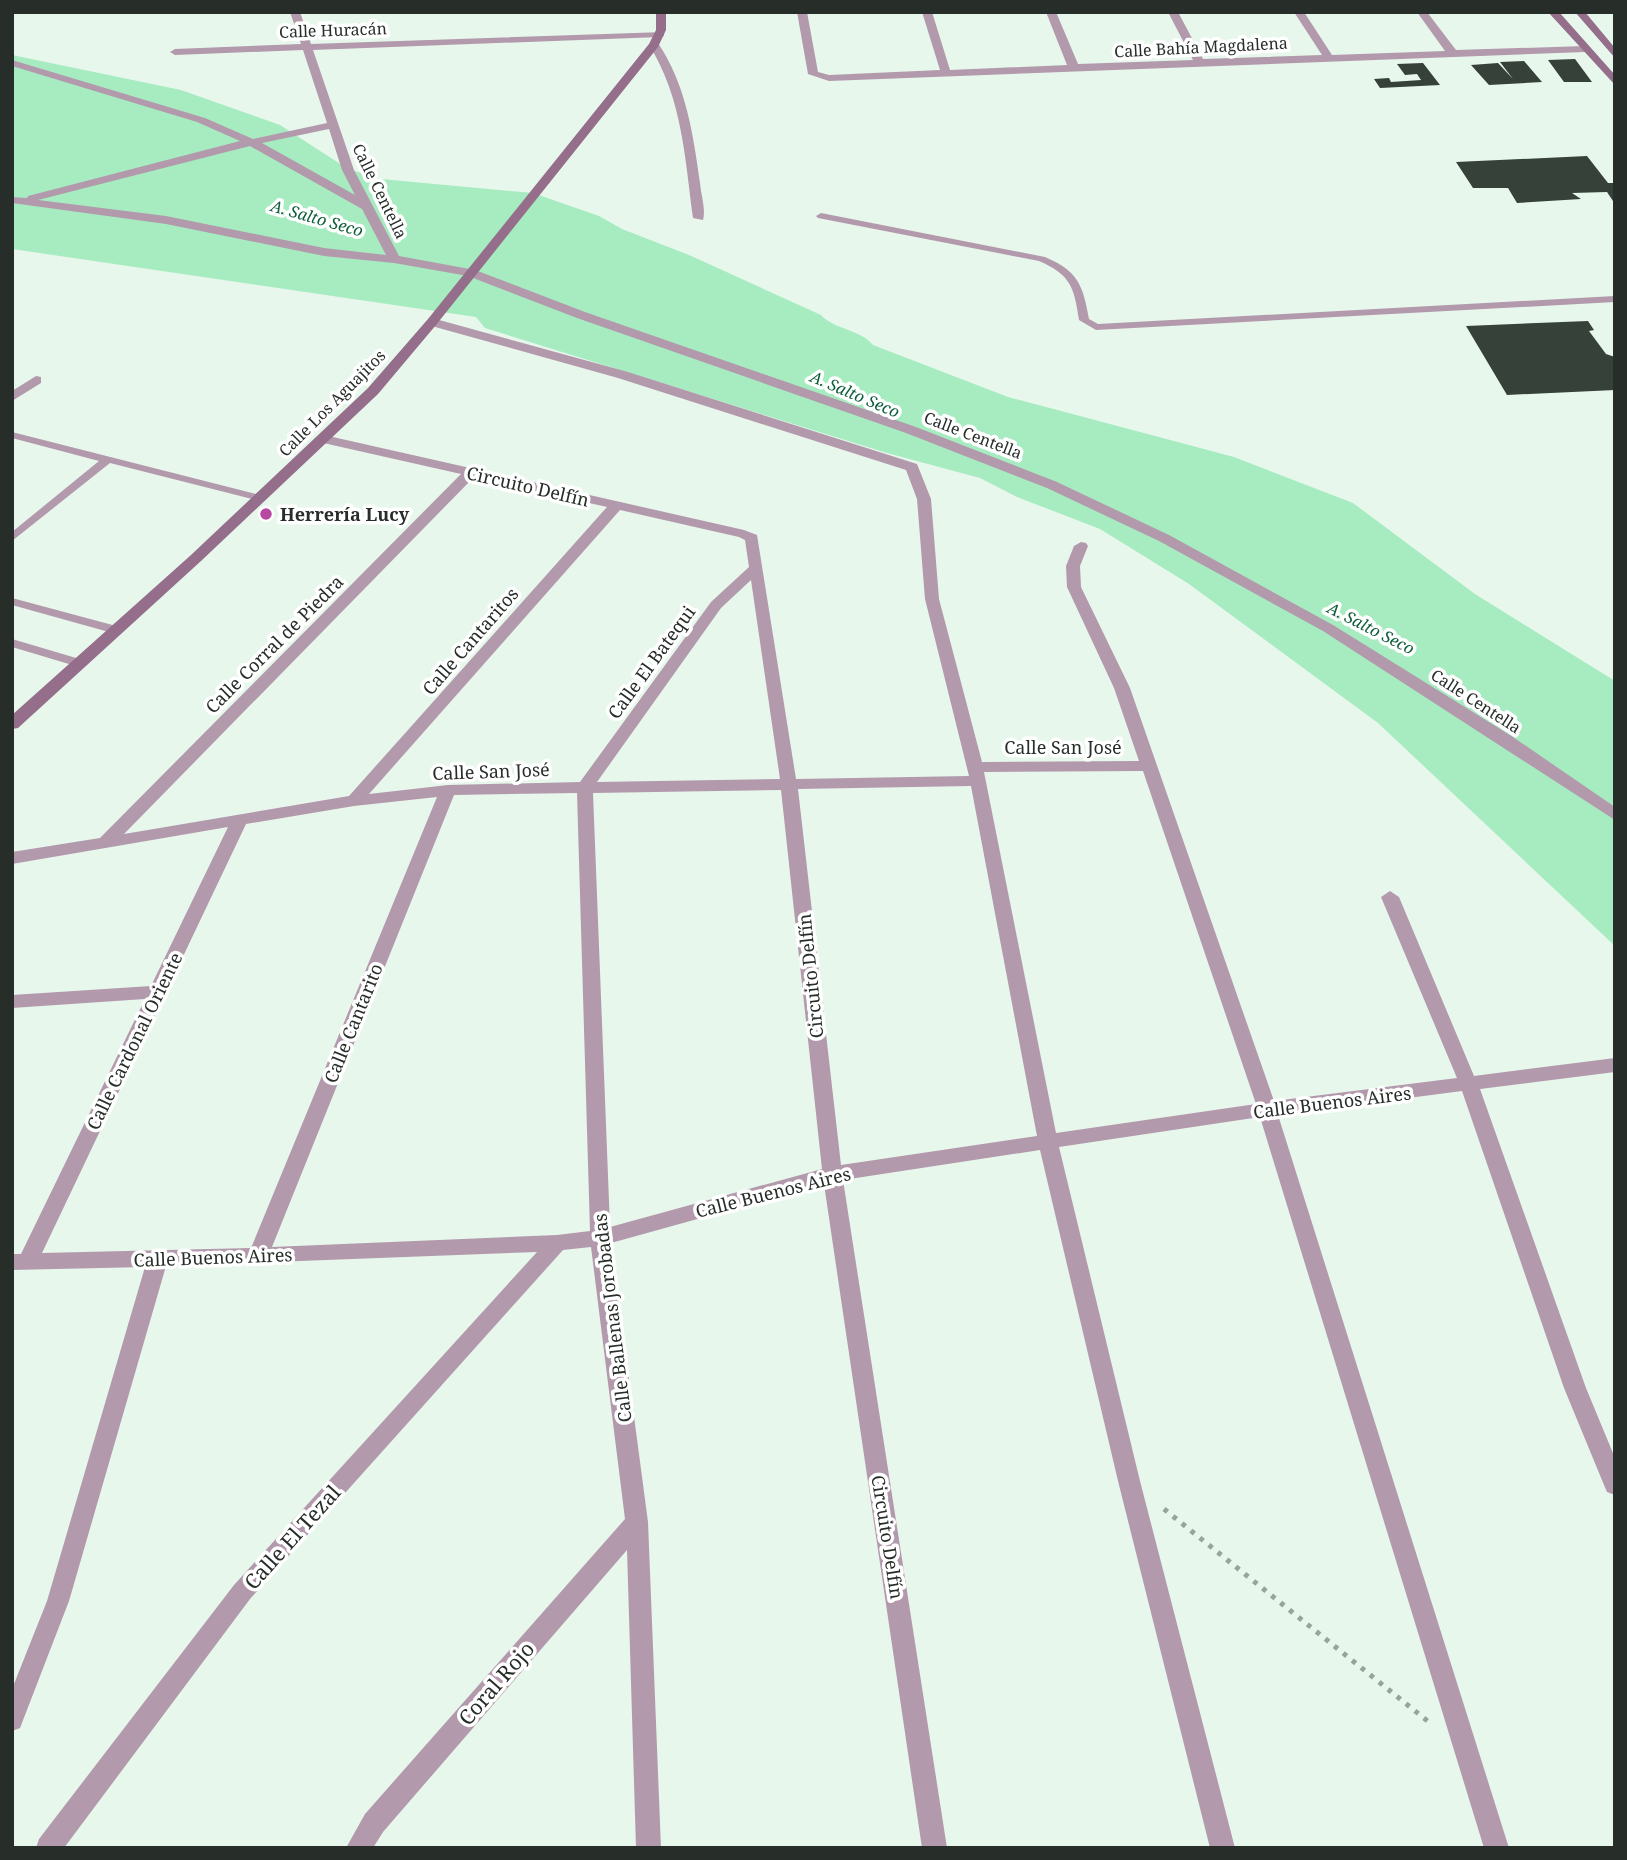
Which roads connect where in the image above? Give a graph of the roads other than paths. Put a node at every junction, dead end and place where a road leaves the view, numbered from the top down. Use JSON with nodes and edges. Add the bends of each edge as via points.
{"nodes":[{"id":1,"x":295,"y":12,"type":"edge"},
{"id":2,"x":661,"y":12,"type":"edge"},
{"id":3,"x":802,"y":12,"type":"edge"},
{"id":4,"x":927,"y":12,"type":"edge"},
{"id":5,"x":1051,"y":12,"type":"edge"},
{"id":6,"x":1174,"y":12,"type":"edge"},
{"id":7,"x":1299,"y":12,"type":"edge"},
{"id":8,"x":1422,"y":12,"type":"edge"},
{"id":9,"x":1553,"y":12,"type":"edge"},
{"id":10,"x":1580,"y":12,"type":"edge"},
{"id":11,"x":660,"y":34,"type":"junction"},
{"id":12,"x":653,"y":45,"type":"junction"},
{"id":13,"x":308,"y":46,"type":"junction"},
{"id":14,"x":1585,"y":49,"type":"junction"},
{"id":15,"x":1451,"y":51,"type":"junction"},
{"id":16,"x":174,"y":52,"type":"dead end"},
{"id":17,"x":1615,"y":55,"type":"edge"},
{"id":18,"x":1328,"y":57,"type":"junction"},
{"id":19,"x":12,"y":63,"type":"edge"},
{"id":20,"x":1200,"y":64,"type":"junction"},
{"id":21,"x":1074,"y":68,"type":"junction"},
{"id":22,"x":946,"y":73,"type":"junction"},
{"id":23,"x":1615,"y":82,"type":"edge"},
{"id":24,"x":332,"y":125,"type":"junction"},
{"id":25,"x":251,"y":142,"type":"junction"},
{"id":26,"x":17,"y":201,"type":"edge"},
{"id":27,"x":366,"y":206,"type":"junction"},
{"id":28,"x":821,"y":216,"type":"dead end"},
{"id":29,"x":699,"y":218,"type":"dead end"},
{"id":30,"x":394,"y":259,"type":"junction"},
{"id":31,"x":471,"y":273,"type":"junction"},
{"id":32,"x":1615,"y":299,"type":"edge"},
{"id":33,"x":432,"y":322,"type":"junction"},
{"id":34,"x":36,"y":380,"type":"dead end"},
{"id":35,"x":12,"y":397,"type":"edge"},
{"id":36,"x":12,"y":435,"type":"edge"},
{"id":37,"x":324,"y":439,"type":"junction"},
{"id":38,"x":108,"y":460,"type":"junction"},
{"id":39,"x":471,"y":473,"type":"junction"},
{"id":40,"x":260,"y":498,"type":"junction"},
{"id":41,"x":615,"y":507,"type":"junction"},
{"id":42,"x":12,"y":538,"type":"edge"},
{"id":43,"x":1081,"y":547,"type":"dead end"},
{"id":44,"x":757,"y":567,"type":"junction"},
{"id":45,"x":12,"y":601,"type":"edge"},
{"id":46,"x":116,"y":630,"type":"junction"},
{"id":47,"x":12,"y":643,"type":"edge"},
{"id":48,"x":79,"y":663,"type":"junction"},
{"id":49,"x":12,"y":724,"type":"edge"},
{"id":50,"x":1150,"y":766,"type":"junction"},
{"id":51,"x":976,"y":774,"type":"junction"},
{"id":52,"x":789,"y":785,"type":"junction"},
{"id":53,"x":585,"y":787,"type":"junction"},
{"id":54,"x":448,"y":790,"type":"junction"},
{"id":55,"x":354,"y":801,"type":"junction"},
{"id":56,"x":1615,"y":815,"type":"edge"},
{"id":57,"x":240,"y":820,"type":"junction"},
{"id":58,"x":105,"y":843,"type":"junction"},
{"id":59,"x":12,"y":859,"type":"edge"},
{"id":60,"x":1390,"y":897,"type":"dead end"},
{"id":61,"x":157,"y":992,"type":"junction"},
{"id":62,"x":12,"y":1002,"type":"edge"},
{"id":63,"x":1615,"y":1065,"type":"edge"},
{"id":64,"x":1469,"y":1086,"type":"junction"},
{"id":65,"x":1267,"y":1109,"type":"junction"},
{"id":66,"x":1048,"y":1142,"type":"junction"},
{"id":67,"x":832,"y":1174,"type":"junction"},
{"id":68,"x":600,"y":1238,"type":"junction"},
{"id":69,"x":557,"y":1243,"type":"junction"},
{"id":70,"x":258,"y":1256,"type":"junction"},
{"id":71,"x":158,"y":1258,"type":"junction"},
{"id":72,"x":20,"y":1261,"type":"edge"},
{"id":73,"x":1615,"y":1485,"type":"edge"},
{"id":74,"x":637,"y":1522,"type":"junction"},
{"id":75,"x":12,"y":1720,"type":"edge"},
{"id":76,"x":48,"y":1848,"type":"edge"},
{"id":77,"x":358,"y":1848,"type":"edge"},
{"id":78,"x":649,"y":1848,"type":"edge"},
{"id":79,"x":935,"y":1848,"type":"edge"},
{"id":80,"x":1223,"y":1848,"type":"edge"},
{"id":81,"x":1497,"y":1848,"type":"edge"}],
"edges":[{"from":1,"to":13,"type":"street","name":"Calle Centella"},
{"from":2,"to":11,"type":"street"},
{"from":3,"to":22,"type":"street","name":"Calle Bahía Magdalena","via":[[813,74],[819,77]]},
{"from":4,"to":22,"type":"street"},
{"from":5,"to":21,"type":"street"},
{"from":6,"to":20,"type":"street"},
{"from":7,"to":18,"type":"street"},
{"from":8,"to":15,"type":"street"},
{"from":9,"to":14,"type":"street"},
{"from":10,"to":17,"type":"street"},
{"from":11,"to":12,"type":"street","name":"Calle Los Aguajitos"},
{"from":11,"to":13,"type":"street","name":"Calle Huracán"},
{"from":12,"to":29,"type":"street","via":[[676,85]]},
{"from":12,"to":31,"type":"street","name":"Calle Los Aguajitos"},
{"from":13,"to":16,"type":"street","name":"Calle Huracán"},
{"from":13,"to":24,"type":"street","name":"Calle Centella"},
{"from":14,"to":15,"type":"street","name":"Calle Bahía Magdalena"},
{"from":14,"to":23,"type":"street"},
{"from":15,"to":18,"type":"street","name":"Calle Bahía Magdalena"},
{"from":18,"to":20,"type":"street","name":"Calle Bahía Magdalena"},
{"from":19,"to":25,"type":"street","via":[[151,103]]},
{"from":20,"to":21,"type":"street","name":"Calle Bahía Magdalena"},
{"from":21,"to":22,"type":"street","name":"Calle Bahía Magdalena"},
{"from":24,"to":25,"type":"street"},
{"from":24,"to":27,"type":"street","name":"Calle Centella"},
{"from":25,"to":26,"type":"street"},
{"from":25,"to":27,"type":"street"},
{"from":26,"to":30,"type":"street","via":[[166,220],[324,252]]},
{"from":27,"to":30,"type":"street","name":"Calle Centella"},
{"from":28,"to":32,"type":"lane","via":[[1064,267],[1079,287],[1084,320],[1096,327]]},
{"from":30,"to":31,"type":"street","name":"Calle Centella"},
{"from":31,"to":33,"type":"street","name":"Calle Los Aguajitos"},
{"from":31,"to":56,"type":"street","name":"Calle Centella","via":[[911,430],[1064,490],[1164,538],[1328,628]]},
{"from":33,"to":37,"type":"street","name":"Calle Los Aguajitos"},
{"from":33,"to":51,"type":"street","via":[[623,376],[912,467],[924,499],[932,599]]},
{"from":34,"to":35,"type":"street"},
{"from":36,"to":38,"type":"lane"},
{"from":37,"to":39,"type":"street","name":"Circuito Delfín"},
{"from":37,"to":40,"type":"street","name":"Calle Los Aguajitos"},
{"from":38,"to":40,"type":"lane"},
{"from":38,"to":42,"type":"lane"},
{"from":39,"to":41,"type":"street","name":"Circuito Delfín"},
{"from":39,"to":58,"type":"street","name":"Calle Corral de Piedra"},
{"from":40,"to":46,"type":"street","name":"Calle Los Aguajitos"},
{"from":41,"to":44,"type":"street","name":"Circuito Delfín","via":[[744,534],[752,538]]},
{"from":41,"to":55,"type":"street","name":"Calle Cantaritos"},
{"from":43,"to":50,"type":"street","via":[[1073,566],[1074,587],[1122,688]]},
{"from":44,"to":52,"type":"street","name":"Circuito Delfín"},
{"from":44,"to":53,"type":"street","name":"Calle El Batequi","via":[[716,606]]},
{"from":45,"to":46,"type":"lane"},
{"from":46,"to":48,"type":"street","name":"Calle Los Aguajitos"},
{"from":47,"to":48,"type":"lane"},
{"from":48,"to":49,"type":"street","name":"Calle Los Aguajitos"},
{"from":50,"to":51,"type":"street","name":"Calle San José"},
{"from":50,"to":65,"type":"street"},
{"from":51,"to":52,"type":"street","name":"Calle San José"},
{"from":51,"to":66,"type":"street"},
{"from":52,"to":53,"type":"street","name":"Calle San José"},
{"from":52,"to":67,"type":"street","name":"Circuito Delfín"},
{"from":53,"to":54,"type":"street","name":"Calle San José"},
{"from":53,"to":68,"type":"street","name":"Calle Ballenas Jorobadas"},
{"from":54,"to":55,"type":"street","name":"Calle San José"},
{"from":54,"to":70,"type":"street","name":"Calle Cantarito"},
{"from":55,"to":57,"type":"street","name":"Calle San José"},
{"from":57,"to":58,"type":"street","name":"Calle San José"},
{"from":57,"to":61,"type":"street","name":"Calle Cardonal Oriente"},
{"from":58,"to":59,"type":"street","name":"Calle San José"},
{"from":60,"to":64,"type":"street"},
{"from":61,"to":62,"type":"street"},
{"from":61,"to":72,"type":"street","name":"Calle Cardonal Oriente"},
{"from":63,"to":64,"type":"street","name":"Calle Buenos Aires"},
{"from":64,"to":65,"type":"street","name":"Calle Buenos Aires"},
{"from":64,"to":73,"type":"street","via":[[1575,1388]]},
{"from":65,"to":66,"type":"street","name":"Calle Buenos Aires"},
{"from":65,"to":81,"type":"street"},
{"from":66,"to":67,"type":"street","name":"Calle Buenos Aires"},
{"from":66,"to":80,"type":"street"},
{"from":67,"to":68,"type":"street","name":"Calle Buenos Aires"},
{"from":67,"to":79,"type":"street","name":"Circuito Delfín"},
{"from":68,"to":69,"type":"street","name":"Calle Buenos Aires"},
{"from":68,"to":74,"type":"street","name":"Calle Ballenas Jorobadas"},
{"from":69,"to":70,"type":"street","name":"Calle Buenos Aires"},
{"from":69,"to":76,"type":"street","name":"Calle El Tezal","via":[[242,1592]]},
{"from":70,"to":71,"type":"street","name":"Calle Buenos Aires"},
{"from":71,"to":72,"type":"street","name":"Calle Buenos Aires"},
{"from":71,"to":75,"type":"street","via":[[58,1601]]},
{"from":74,"to":77,"type":"street","name":"Coral Rojo","via":[[374,1823]]},
{"from":74,"to":78,"type":"street","name":"Calle Ballenas Jorobadas"}]}
